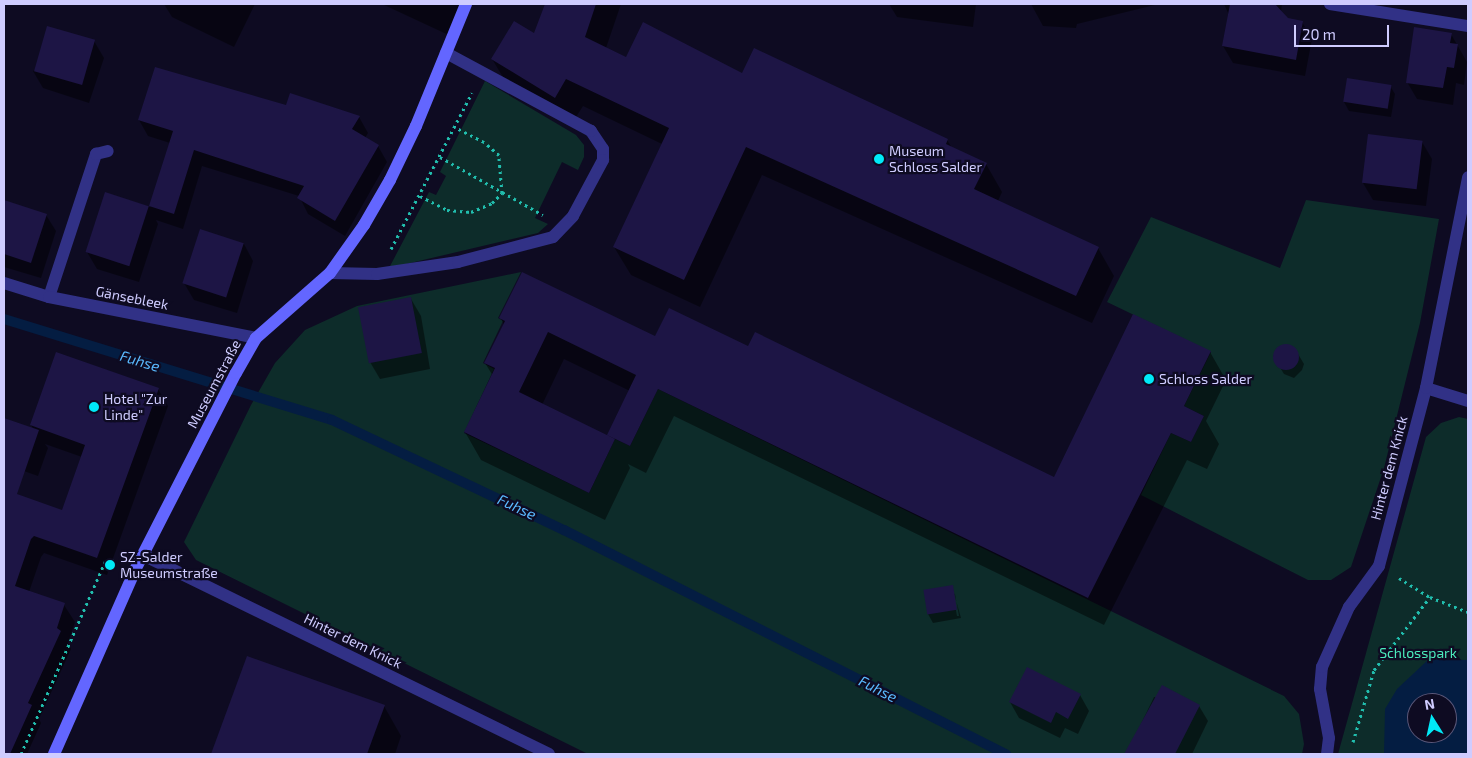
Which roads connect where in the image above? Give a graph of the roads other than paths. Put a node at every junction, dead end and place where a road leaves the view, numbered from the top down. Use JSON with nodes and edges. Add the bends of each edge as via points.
{"nodes":[{"id":1,"x":466,"y":4,"type":"edge"},
{"id":2,"x":1330,"y":4,"type":"edge"},
{"id":3,"x":1468,"y":26,"type":"edge"},
{"id":4,"x":446,"y":53,"type":"junction"},
{"id":5,"x":108,"y":151,"type":"dead end"},
{"id":6,"x":1468,"y":177,"type":"edge"},
{"id":7,"x":330,"y":273,"type":"junction"},
{"id":8,"x":4,"y":283,"type":"edge"},
{"id":9,"x":49,"y":297,"type":"junction"},
{"id":10,"x":256,"y":338,"type":"junction"},
{"id":11,"x":1426,"y":388,"type":"junction"},
{"id":12,"x":1468,"y":401,"type":"edge"},
{"id":13,"x":143,"y":555,"type":"junction"},
{"id":14,"x":54,"y":754,"type":"edge"},
{"id":15,"x":549,"y":754,"type":"edge"},
{"id":16,"x":1327,"y":754,"type":"edge"}],
"edges":[{"from":1,"to":4,"type":"main road","name":"Museumstraße"},
{"from":2,"to":3,"type":"street"},
{"from":4,"to":7,"type":"main road","name":"Museumstraße","via":[[390,180],[364,226]]},
{"from":4,"to":7,"type":"street","via":[[591,131],[603,149],[603,160],[573,216],[553,237],[458,262],[377,274]]},
{"from":5,"to":9,"type":"street","via":[[96,154]]},
{"from":6,"to":11,"type":"street","name":"Hinter dem Knick"},
{"from":7,"to":10,"type":"main road","name":"Museumstraße"},
{"from":8,"to":9,"type":"street","name":"Gänsebleek"},
{"from":9,"to":10,"type":"street","name":"Gänsebleek"},
{"from":10,"to":13,"type":"main road","name":"Museumstraße"},
{"from":11,"to":12,"type":"street"},
{"from":11,"to":16,"type":"street","name":"Hinter dem Knick","via":[[1379,566],[1349,607],[1322,667],[1320,689],[1329,738]]},
{"from":13,"to":14,"type":"main road","name":"Museumstraße"},
{"from":13,"to":15,"type":"street","name":"Hinter dem Knick"}]}
